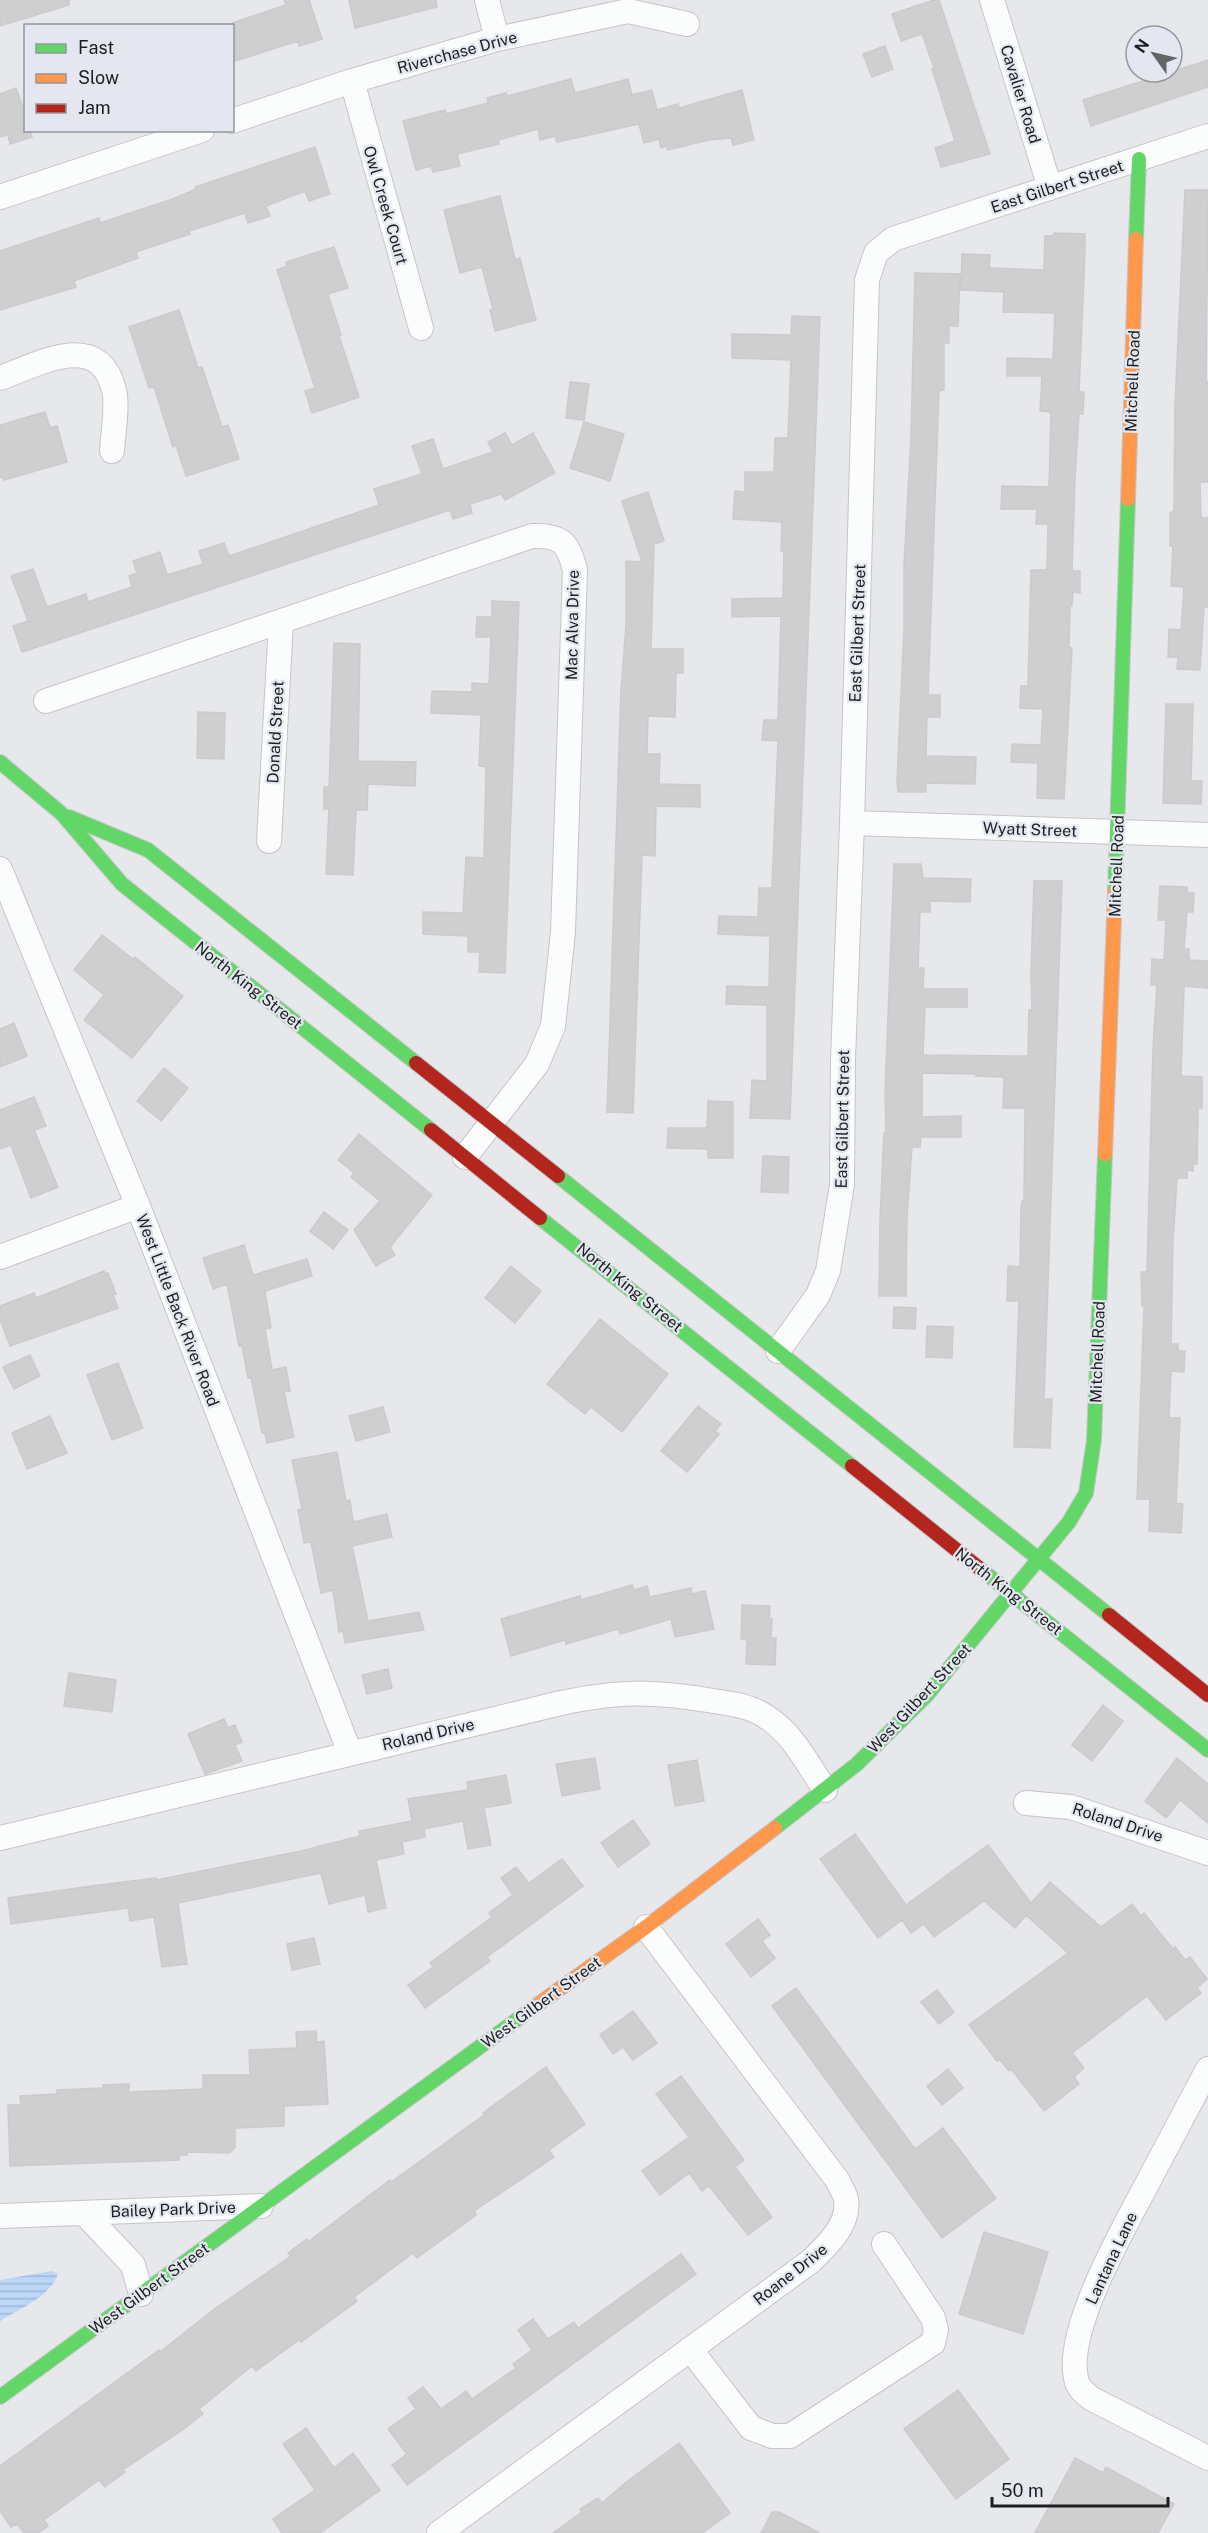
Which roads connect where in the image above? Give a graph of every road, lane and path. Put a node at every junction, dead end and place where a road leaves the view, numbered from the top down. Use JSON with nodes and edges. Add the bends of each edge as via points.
{"nodes":[{"id":1,"x":487,"y":0,"type":"edge"},
{"id":2,"x":992,"y":0,"type":"edge"},
{"id":3,"x":687,"y":24,"type":"dead end"},
{"id":4,"x":497,"y":39,"type":"junction"},
{"id":5,"x":352,"y":81,"type":"junction"},
{"id":6,"x":234,"y":120,"type":"edge"},
{"id":7,"x":196,"y":132,"type":"edge"},
{"id":8,"x":1208,"y":136,"type":"edge"},
{"id":9,"x":1139,"y":159,"type":"junction"},
{"id":10,"x":1050,"y":188,"type":"junction"},
{"id":11,"x":0,"y":197,"type":"edge"},
{"id":12,"x":421,"y":328,"type":"dead end"},
{"id":13,"x":0,"y":378,"type":"edge"},
{"id":14,"x":112,"y":451,"type":"dead end"},
{"id":15,"x":280,"y":622,"type":"junction"},
{"id":16,"x":45,"y":701,"type":"dead end"},
{"id":17,"x":0,"y":762,"type":"edge"},
{"id":18,"x":62,"y":814,"type":"junction"},
{"id":19,"x":852,"y":823,"type":"junction"},
{"id":20,"x":1117,"y":832,"type":"junction"},
{"id":21,"x":1208,"y":835,"type":"edge"},
{"id":22,"x":269,"y":842,"type":"dead end"},
{"id":23,"x":0,"y":869,"type":"edge"},
{"id":24,"x":493,"y":1124,"type":"junction"},
{"id":25,"x":465,"y":1157,"type":"junction"},
{"id":26,"x":138,"y":1206,"type":"junction"},
{"id":27,"x":0,"y":1257,"type":"edge"},
{"id":28,"x":778,"y":1351,"type":"junction"},
{"id":29,"x":1040,"y":1559,"type":"junction"},
{"id":30,"x":1012,"y":1594,"type":"junction"},
{"id":31,"x":1208,"y":1695,"type":"edge"},
{"id":32,"x":1208,"y":1750,"type":"edge"},
{"id":33,"x":350,"y":1753,"type":"junction"},
{"id":34,"x":825,"y":1790,"type":"junction"},
{"id":35,"x":1026,"y":1803,"type":"dead end"},
{"id":36,"x":0,"y":1838,"type":"edge"},
{"id":37,"x":1208,"y":1853,"type":"edge"},
{"id":38,"x":646,"y":1927,"type":"junction"},
{"id":39,"x":1208,"y":2069,"type":"edge"},
{"id":40,"x":261,"y":2206,"type":"junction"},
{"id":41,"x":84,"y":2213,"type":"junction"},
{"id":42,"x":0,"y":2216,"type":"edge"},
{"id":43,"x":884,"y":2244,"type":"dead end"},
{"id":44,"x":141,"y":2294,"type":"junction"},
{"id":45,"x":690,"y":2349,"type":"junction"},
{"id":46,"x":0,"y":2397,"type":"edge"},
{"id":47,"x":1208,"y":2458,"type":"edge"},
{"id":48,"x":444,"y":2532,"type":"edge"}],
"edges":[{"from":1,"to":4,"type":"street"},
{"from":2,"to":10,"type":"street","name":"Cavalier Road"},
{"from":3,"to":4,"type":"street","name":"Riverchase Drive","via":[[628,11]]},
{"from":4,"to":5,"type":"street","name":"Riverchase Drive"},
{"from":5,"to":6,"type":"street","name":"Riverchase Drive"},
{"from":5,"to":12,"type":"street","name":"Owl Creek Court"},
{"from":7,"to":11,"type":"street"},
{"from":8,"to":9,"type":"street","name":"East Gilbert Street"},
{"from":9,"to":10,"type":"street","name":"East Gilbert Street"},
{"from":9,"to":20,"type":"main road","name":"Mitchell Road"},
{"from":10,"to":19,"type":"street","name":"East Gilbert Street","via":[[893,239],[876,253],[867,280]]},
{"from":13,"to":14,"type":"street","via":[[71,354],[84,354],[98,362],[115,391]]},
{"from":15,"to":16,"type":"street","name":"Mac Alva Drive"},
{"from":15,"to":22,"type":"street","name":"Donald Street"},
{"from":15,"to":24,"type":"street","name":"Mac Alva Drive","via":[[532,536],[548,535],[562,540],[570,552],[575,570],[558,996],[553,1026],[542,1054]]},
{"from":17,"to":18,"type":"main road","name":"North King Street"},
{"from":18,"to":24,"type":"main road","name":"North King Street","via":[[148,850]]},
{"from":18,"to":25,"type":"main road","name":"North King Street","via":[[122,884]]},
{"from":19,"to":20,"type":"street","name":"Wyatt Street"},
{"from":19,"to":28,"type":"street","name":"East Gilbert Street","via":[[842,1185],[828,1271],[818,1295]]},
{"from":20,"to":21,"type":"street","name":"Wyatt Street"},
{"from":20,"to":29,"type":"main road","name":"Mitchell Road","via":[[1092,1463],[1081,1504]]},
{"from":23,"to":26,"type":"street","name":"West Little Back River Road"},
{"from":24,"to":25,"type":"street","name":"Mac Alva Drive"},
{"from":24,"to":28,"type":"main road","name":"North King Street"},
{"from":25,"to":30,"type":"main road","name":"North King Street"},
{"from":26,"to":27,"type":"street"},
{"from":26,"to":33,"type":"street","name":"West Little Back River Road"},
{"from":28,"to":29,"type":"main road","name":"North King Street"},
{"from":29,"to":30,"type":"main road","name":"West Gilbert Street"},
{"from":29,"to":31,"type":"main road","name":"North King Street"},
{"from":30,"to":32,"type":"main road","name":"North King Street"},
{"from":30,"to":34,"type":"main road","name":"West Gilbert Street","via":[[904,1720]]},
{"from":33,"to":34,"type":"street","name":"Roland Drive","via":[[604,1694],[666,1694],[741,1705],[768,1718],[783,1730]]},
{"from":33,"to":36,"type":"street","name":"Roland Drive"},
{"from":34,"to":38,"type":"main road","name":"West Gilbert Street"},
{"from":35,"to":37,"type":"street","name":"Roland Drive","via":[[1071,1807]]},
{"from":38,"to":40,"type":"main road","name":"West Gilbert Street"},
{"from":38,"to":45,"type":"street","name":"Roane Drive","via":[[838,2181],[846,2200],[833,2240],[811,2261]]},
{"from":39,"to":47,"type":"street","name":"Lantana Lane","via":[[1104,2267],[1078,2340],[1074,2367],[1082,2391],[1092,2399]]},
{"from":40,"to":41,"type":"street","name":"Bailey Park Drive"},
{"from":40,"to":44,"type":"main road","name":"West Gilbert Street"},
{"from":41,"to":42,"type":"street","name":"Bailey Park Drive"},
{"from":41,"to":44,"type":"street","name":"Bailey Park Drive","via":[[133,2265]]},
{"from":43,"to":45,"type":"street","via":[[933,2318],[933,2343],[790,2436],[772,2436],[752,2428]]},
{"from":44,"to":46,"type":"main road","name":"West Gilbert Street"},
{"from":45,"to":48,"type":"street","name":"Roane Drive"}]}
